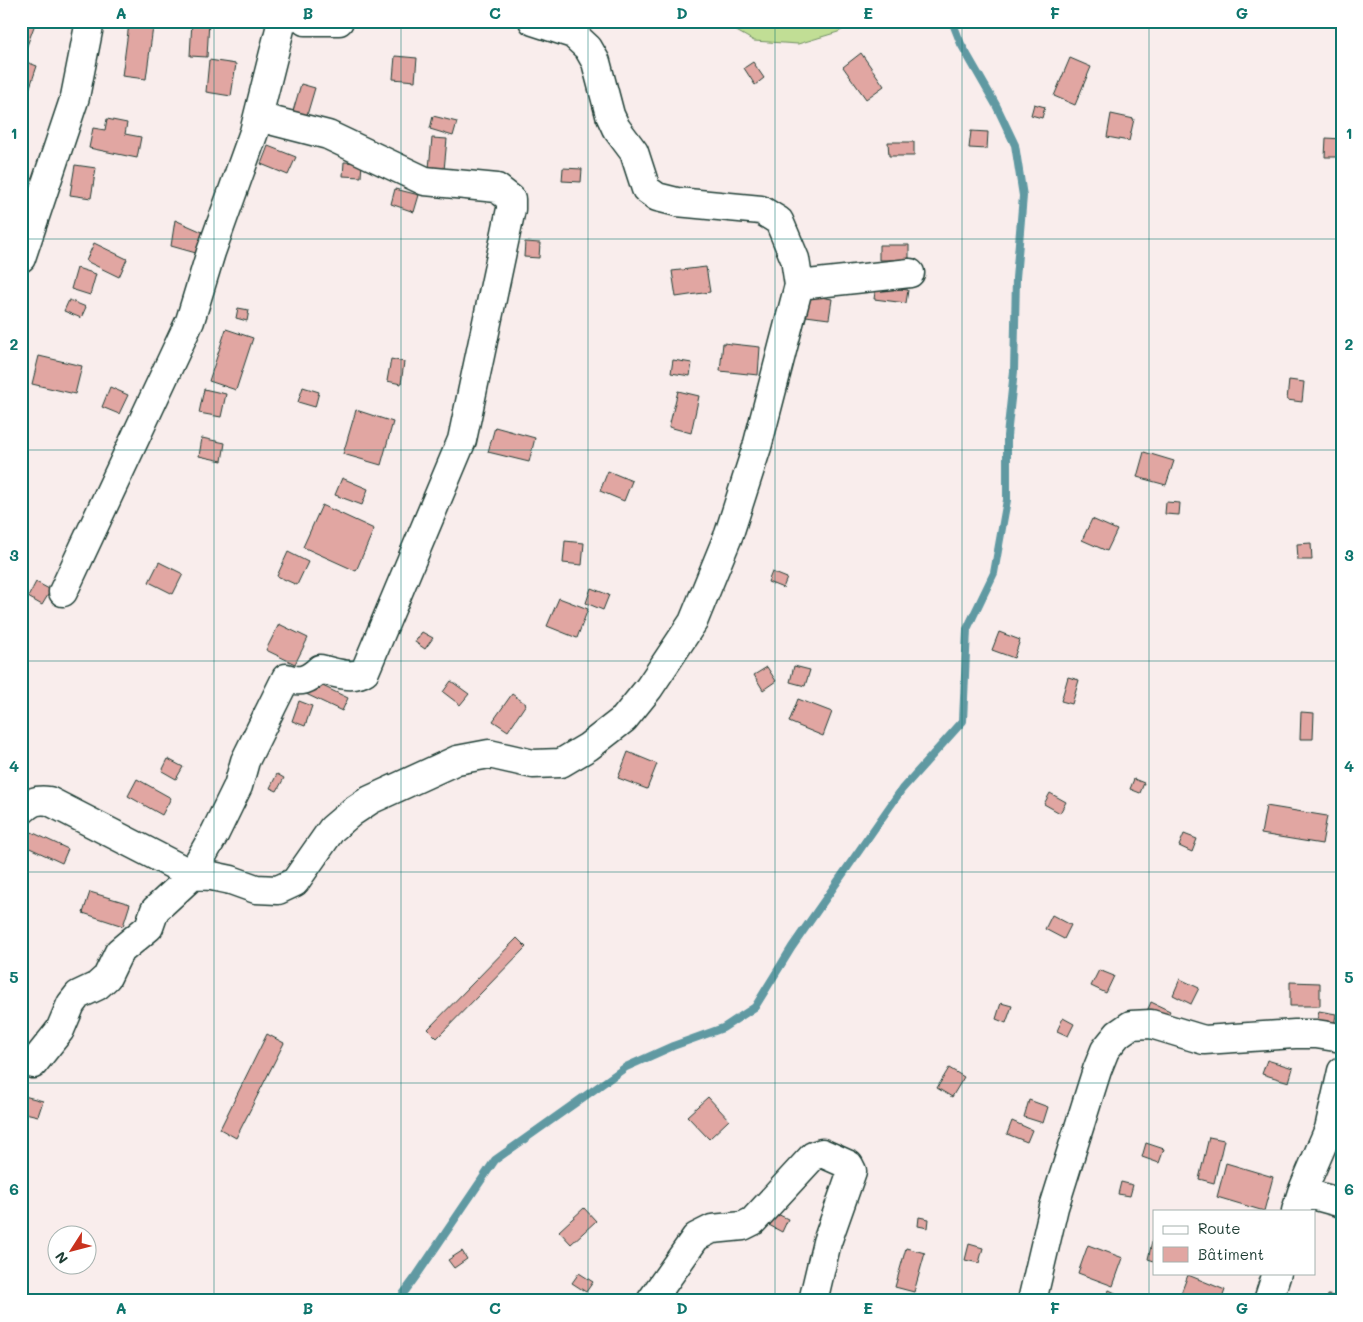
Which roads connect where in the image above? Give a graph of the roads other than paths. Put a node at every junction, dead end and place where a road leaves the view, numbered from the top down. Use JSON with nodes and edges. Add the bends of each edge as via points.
{"nodes":[{"id":1,"x":90,"y":21,"type":"edge"},
{"id":2,"x":282,"y":21,"type":"edge"},
{"id":3,"x":305,"y":21,"type":"edge"},
{"id":4,"x":339,"y":21,"type":"edge"},
{"id":5,"x":534,"y":21,"type":"edge"},
{"id":6,"x":258,"y":117,"type":"junction"},
{"id":7,"x":21,"y":258,"type":"edge"},
{"id":8,"x":910,"y":273,"type":"dead end"},
{"id":9,"x":799,"y":285,"type":"junction"},
{"id":10,"x":64,"y":592,"type":"dead end"},
{"id":11,"x":21,"y":811,"type":"edge"},
{"id":12,"x":193,"y":875,"type":"junction"},
{"id":13,"x":1342,"y":1038,"type":"edge"},
{"id":14,"x":33,"y":1064,"type":"dead end"},
{"id":15,"x":1342,"y":1071,"type":"edge"},
{"id":16,"x":1299,"y":1201,"type":"edge"},
{"id":17,"x":1342,"y":1203,"type":"edge"},
{"id":18,"x":1277,"y":1274,"type":"edge"},
{"id":19,"x":651,"y":1301,"type":"edge"},
{"id":20,"x":813,"y":1301,"type":"edge"},
{"id":21,"x":1032,"y":1301,"type":"edge"},
{"id":22,"x":1268,"y":1301,"type":"edge"}],
"edges":[{"from":1,"to":7,"type":"street","via":[[75,97]]},
{"from":2,"to":6,"type":"street"},
{"from":3,"to":4,"type":"street"},
{"from":5,"to":9,"type":"street","via":[[573,34],[588,48],[596,62],[605,103],[616,128],[634,152],[646,189],[657,197],[678,202],[761,210],[779,221],[795,259]]},
{"from":6,"to":10,"type":"street","via":[[190,321]]},
{"from":6,"to":12,"type":"street","via":[[328,134],[425,180],[497,188],[511,199],[511,209],[462,440],[365,671],[352,676],[320,669],[309,680],[297,682],[286,678]]},
{"from":8,"to":9,"type":"street"},
{"from":9,"to":12,"type":"street","via":[[757,448],[729,534],[693,622],[624,719],[561,763],[533,764],[489,754],[457,760],[370,800],[332,829],[295,882],[278,890],[256,889],[231,880]]},
{"from":11,"to":12,"type":"street","via":[[31,801],[49,801]]},
{"from":12,"to":14,"type":"street","via":[[155,910],[149,928],[119,952],[107,977],[78,995],[60,1030]]},
{"from":13,"to":21,"type":"street","via":[[1295,1034],[1204,1040],[1151,1024],[1131,1025],[1118,1034],[1097,1070],[1054,1207]]},
{"from":15,"to":16,"type":"street","via":[[1329,1129]]},
{"from":16,"to":17,"type":"street"},
{"from":18,"to":22,"type":"street"},
{"from":19,"to":20,"type":"street","via":[[696,1237],[712,1229],[742,1226],[753,1221],[813,1156],[822,1153],[849,1165],[852,1171],[827,1242]]}]}
